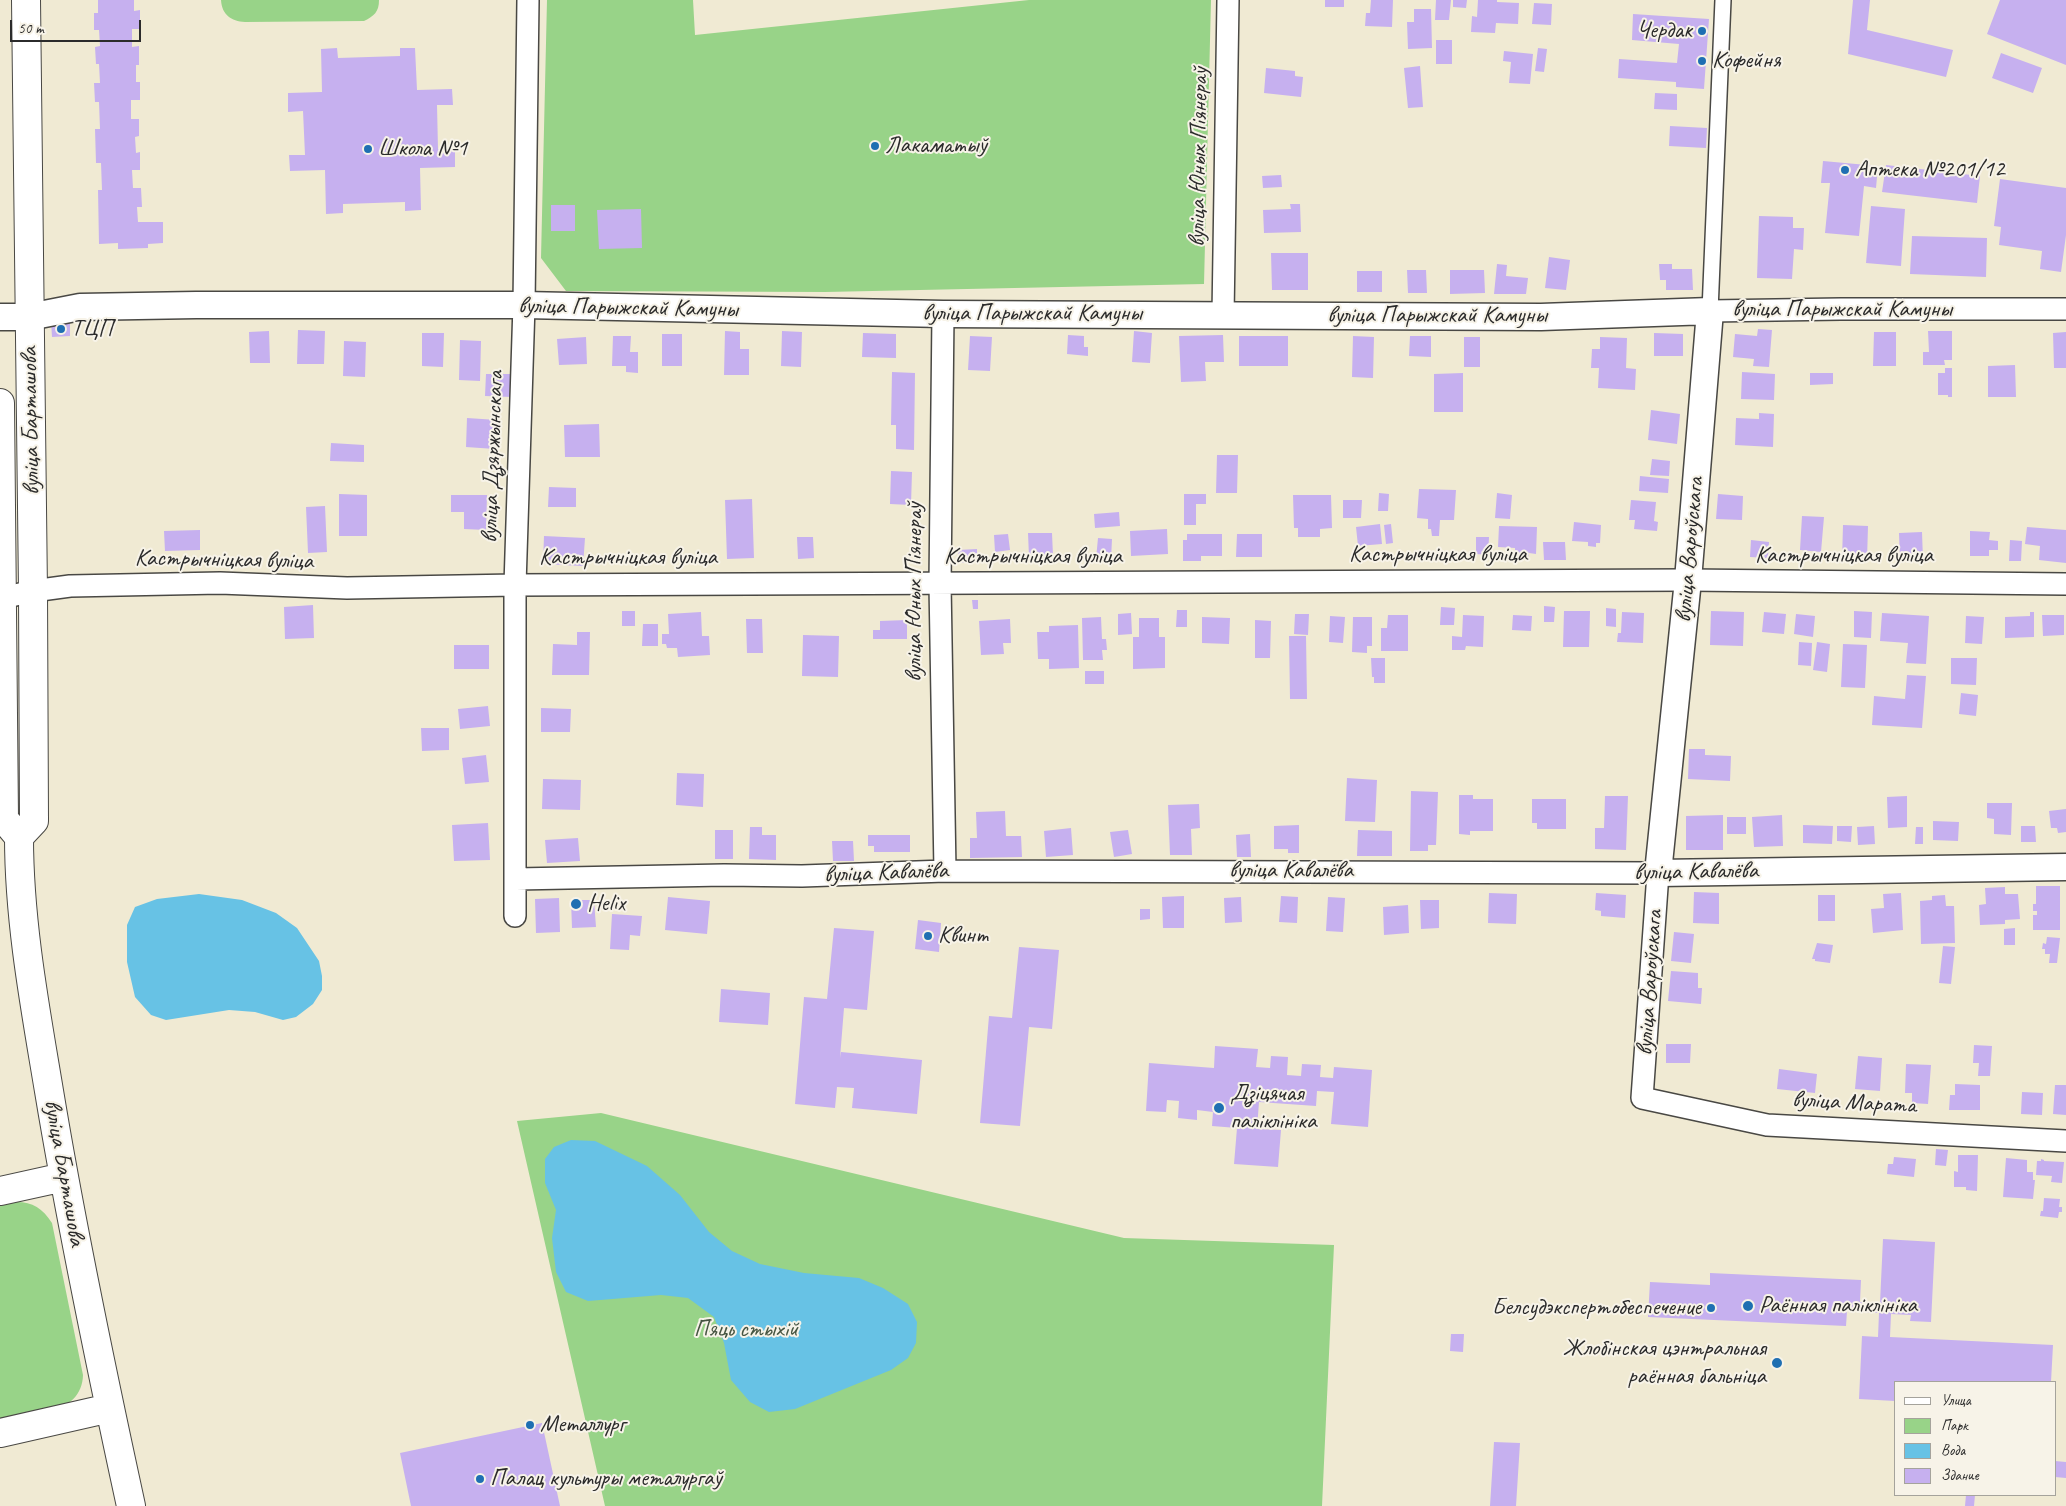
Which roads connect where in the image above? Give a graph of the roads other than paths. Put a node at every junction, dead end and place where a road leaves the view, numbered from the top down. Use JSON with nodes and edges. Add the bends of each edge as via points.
{"nodes":[{"id":1,"x":26,"y":0,"type":"edge"},
{"id":2,"x":528,"y":0,"type":"edge"},
{"id":3,"x":1228,"y":0,"type":"edge"},
{"id":4,"x":1724,"y":0,"type":"edge"},
{"id":5,"x":524,"y":305,"type":"junction"},
{"id":6,"x":2066,"y":309,"type":"edge"},
{"id":7,"x":1710,"y":311,"type":"junction"},
{"id":8,"x":944,"y":314,"type":"junction"},
{"id":9,"x":1223,"y":315,"type":"junction"},
{"id":10,"x":0,"y":317,"type":"edge"},
{"id":11,"x":29,"y":317,"type":"junction"},
{"id":12,"x":0,"y":403,"type":"edge"},
{"id":13,"x":1688,"y":580,"type":"junction"},
{"id":14,"x":940,"y":584,"type":"junction"},
{"id":15,"x":2066,"y":584,"type":"edge"},
{"id":16,"x":515,"y":585,"type":"junction"},
{"id":17,"x":34,"y":591,"type":"junction"},
{"id":18,"x":2,"y":598,"type":"junction"},
{"id":19,"x":19,"y":836,"type":"junction"},
{"id":20,"x":2066,"y":868,"type":"edge"},
{"id":21,"x":945,"y":871,"type":"junction"},
{"id":22,"x":1658,"y":873,"type":"junction"},
{"id":23,"x":516,"y":879,"type":"junction"},
{"id":24,"x":515,"y":916,"type":"dead end"},
{"id":25,"x":1642,"y":1098,"type":"joint"},
{"id":26,"x":2066,"y":1141,"type":"edge"},
{"id":27,"x":64,"y":1178,"type":"junction"},
{"id":28,"x":0,"y":1192,"type":"edge"},
{"id":29,"x":110,"y":1408,"type":"junction"},
{"id":30,"x":0,"y":1433,"type":"edge"},
{"id":31,"x":130,"y":1506,"type":"edge"}],
"edges":[{"from":1,"to":11,"type":"main road","name":"вуліца Барташова"},
{"from":2,"to":5,"type":"street","name":"вуліца Дзяржынскага"},
{"from":3,"to":9,"type":"street","name":"вуліца Юных Піянераў"},
{"from":4,"to":7,"type":"street","name":"вуліца Вароўскага"},
{"from":5,"to":8,"type":"street","name":"вуліца Парыжскай Камуны"},
{"from":5,"to":11,"type":"street","name":"вуліца Парыжскай Камуны","via":[[80,306]]},
{"from":5,"to":16,"type":"street","name":"вуліца Дзяржынскага"},
{"from":6,"to":7,"type":"street","name":"вуліца Парыжскай Камуны"},
{"from":7,"to":9,"type":"street","name":"вуліца Парыжскай Камуны","via":[[1541,317]]},
{"from":7,"to":13,"type":"street","name":"вуліца Вароўскага"},
{"from":8,"to":9,"type":"street","name":"вуліца Парыжскай Камуны"},
{"from":8,"to":14,"type":"street","name":"вуліца Юных Піянераў"},
{"from":10,"to":11,"type":"street","name":"вуліца Парыжскай Камуны"},
{"from":11,"to":17,"type":"main road","name":"вуліца Барташова"},
{"from":12,"to":18,"type":"main road","name":"вуліца Барташова"},
{"from":13,"to":14,"type":"street","name":"Кастрычніцкая вуліца"},
{"from":13,"to":15,"type":"street","name":"Кастрычніцкая вуліца"},
{"from":13,"to":22,"type":"street","name":"вуліца Вароўскага"},
{"from":14,"to":16,"type":"street","name":"Кастрычніцкая вуліца"},
{"from":14,"to":21,"type":"street","name":"вуліца Юных Піянераў"},
{"from":16,"to":17,"type":"street","name":"Кастрычніцкая вуліца","via":[[347,588],[220,582],[70,586]]},
{"from":16,"to":23,"type":"street","name":"вуліца Дзяржынскага"},
{"from":17,"to":18,"type":"street","name":"Кастрычніцкая вуліца"},
{"from":17,"to":19,"type":"main road","name":"вуліца Барташова","via":[[34,821]]},
{"from":18,"to":19,"type":"main road","name":"вуліца Барташова","via":[[4,819]]},
{"from":19,"to":27,"type":"main road","name":"вуліца Барташова","via":[[26,950]]},
{"from":20,"to":22,"type":"street","name":"вуліца Кавалёва"},
{"from":21,"to":22,"type":"street","name":"вуліца Кавалёва"},
{"from":21,"to":23,"type":"street","name":"вуліца Кавалёва"},
{"from":22,"to":25,"type":"street","name":"вуліца Вароўскага"},
{"from":23,"to":24,"type":"street","name":"вуліца Дзяржынскага"},
{"from":25,"to":26,"type":"street","name":"вуліца Марата","via":[[1767,1125]]},
{"from":27,"to":28,"type":"main road"},
{"from":27,"to":29,"type":"main road","name":"вуліца Барташова"},
{"from":29,"to":30,"type":"main road"},
{"from":29,"to":31,"type":"main road","name":"вуліца Барташова"}]}
